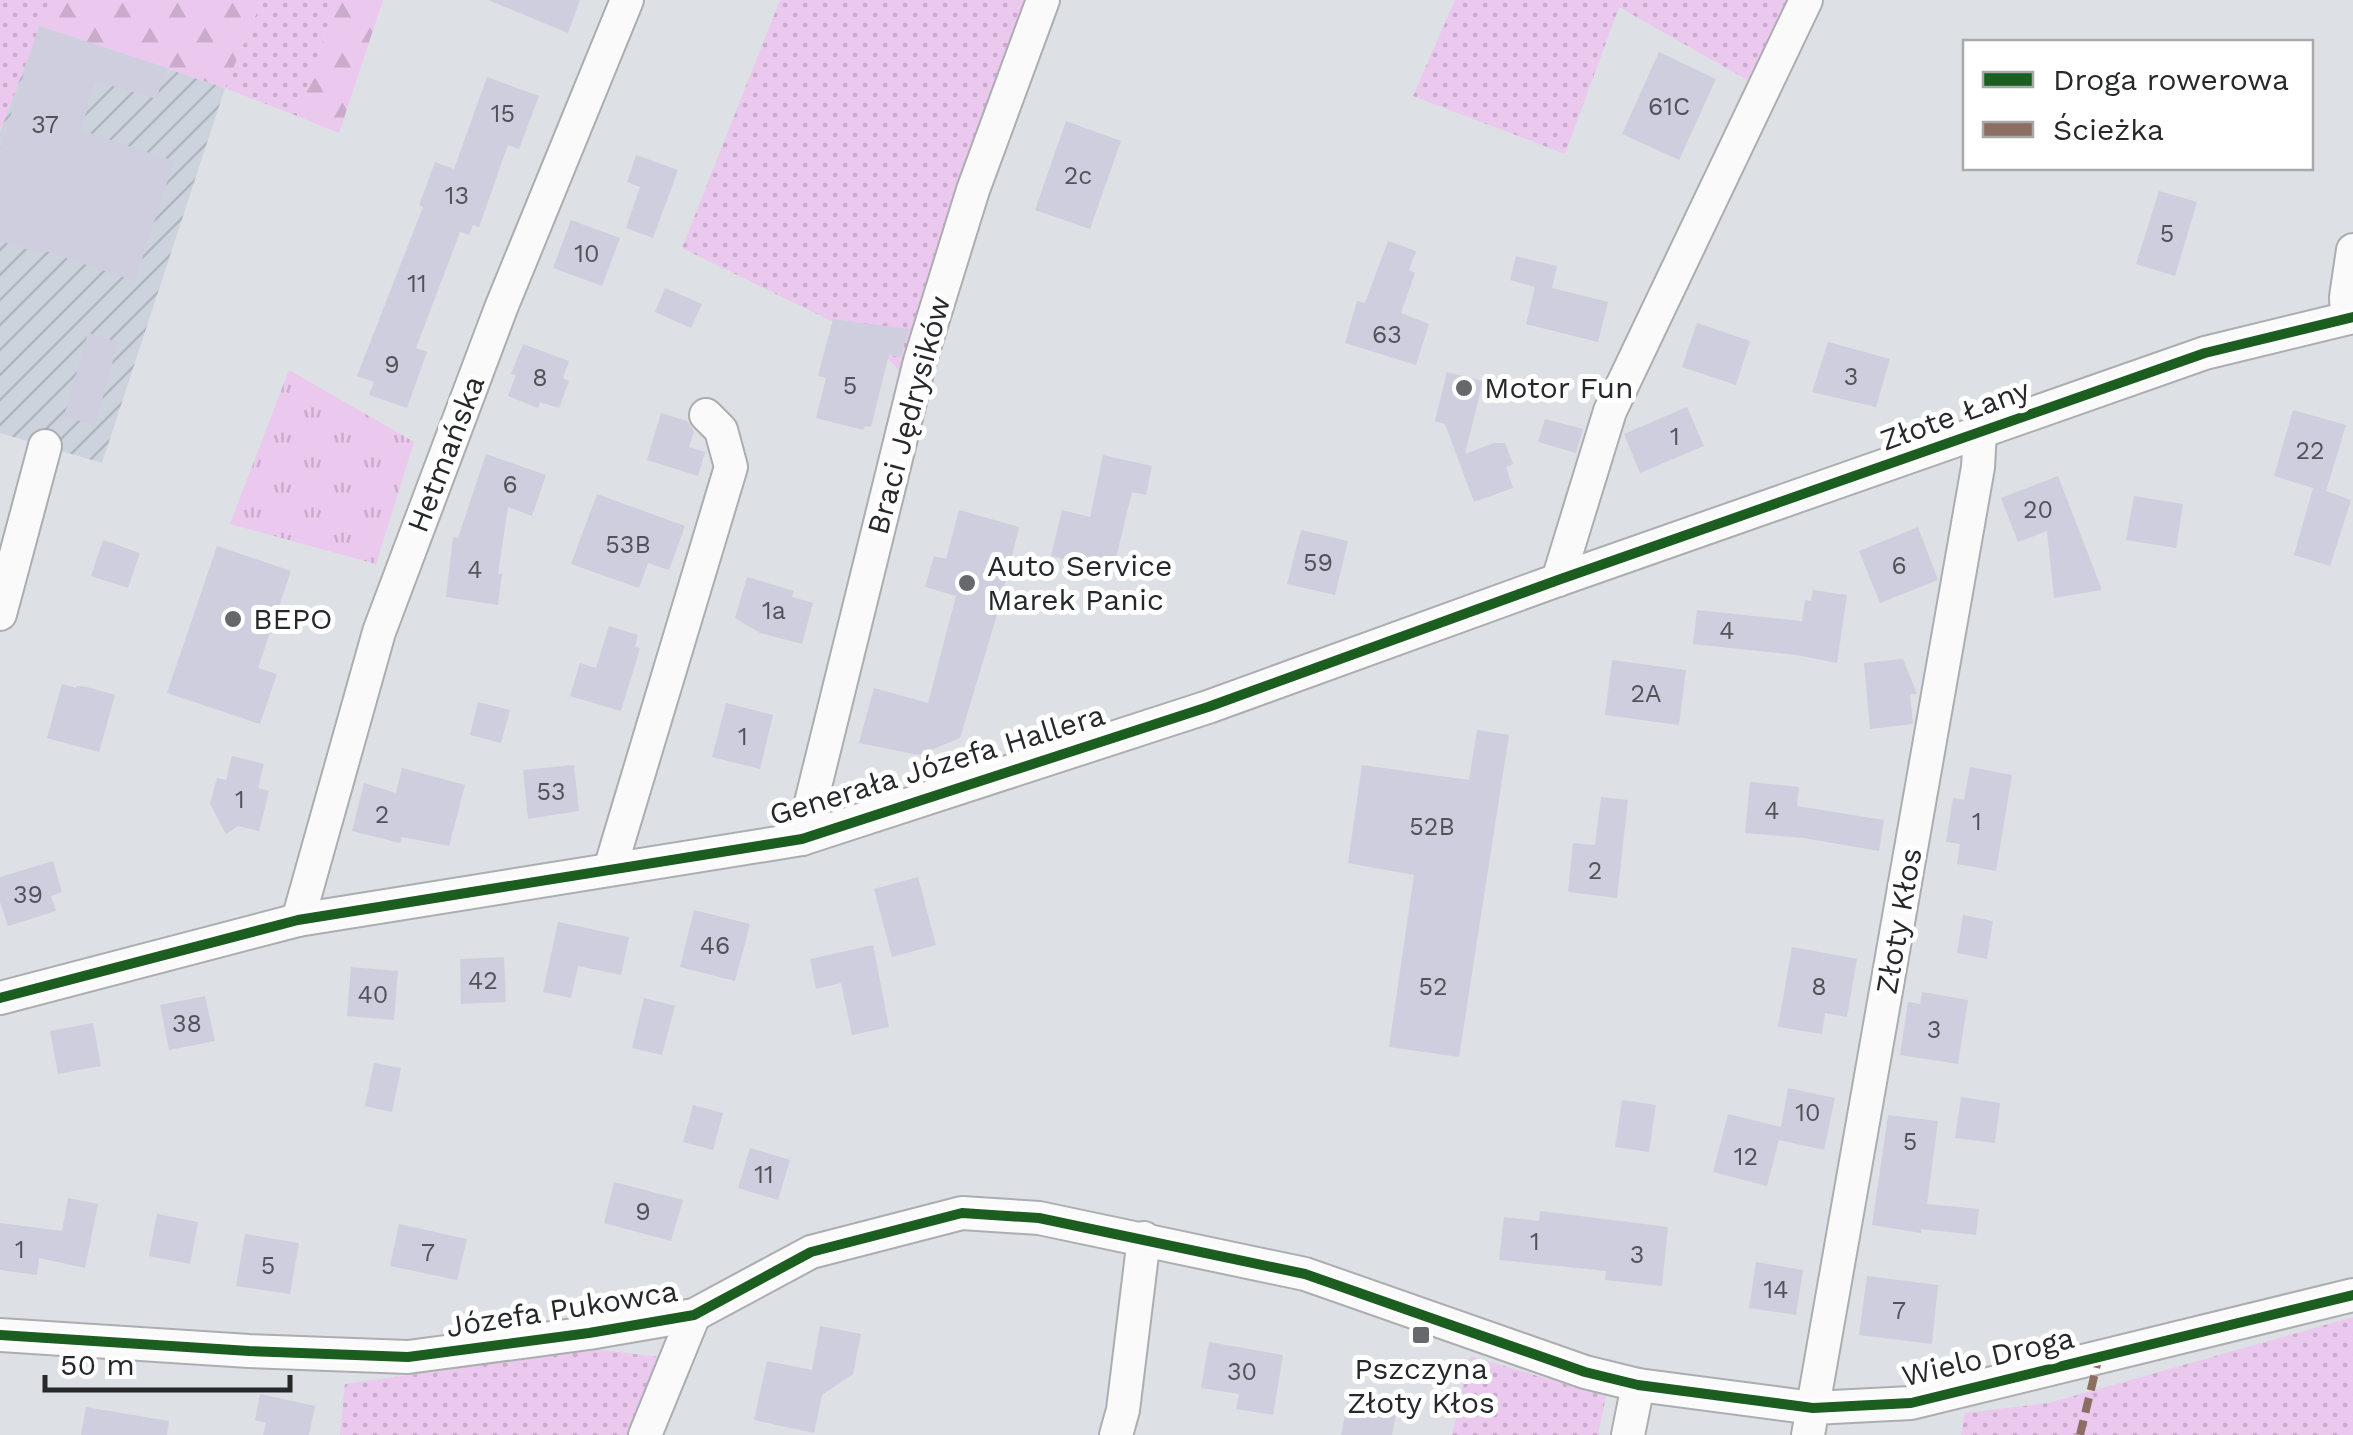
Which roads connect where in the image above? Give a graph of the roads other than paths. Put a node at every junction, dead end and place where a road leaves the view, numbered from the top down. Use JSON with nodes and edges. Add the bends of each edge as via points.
{"nodes":[{"id":1,"x":627,"y":0,"type":"edge"},
{"id":2,"x":1043,"y":0,"type":"edge"},
{"id":3,"x":1806,"y":0,"type":"edge"},
{"id":4,"x":2353,"y":250,"type":"edge"},
{"id":5,"x":2350,"y":318,"type":"edge"},
{"id":6,"x":706,"y":415,"type":"dead end"},
{"id":7,"x":1980,"y":432,"type":"junction"},
{"id":8,"x":46,"y":446,"type":"dead end"},
{"id":9,"x":1568,"y":577,"type":"junction"},
{"id":10,"x":0,"y":614,"type":"edge"},
{"id":11,"x":802,"y":839,"type":"junction"},
{"id":12,"x":610,"y":869,"type":"junction"},
{"id":13,"x":298,"y":920,"type":"junction"},
{"id":14,"x":0,"y":998,"type":"edge"},
{"id":15,"x":1144,"y":1238,"type":"junction"},
{"id":16,"x":2353,"y":1295,"type":"edge"},
{"id":17,"x":694,"y":1315,"type":"junction"},
{"id":18,"x":1457,"y":1328,"type":"joint"},
{"id":19,"x":0,"y":1335,"type":"edge"},
{"id":20,"x":1638,"y":1384,"type":"junction"},
{"id":21,"x":1811,"y":1422,"type":"edge"},
{"id":22,"x":645,"y":1435,"type":"edge"},
{"id":23,"x":1116,"y":1435,"type":"edge"},
{"id":24,"x":1628,"y":1435,"type":"edge"}],
"edges":[{"from":1,"to":13,"type":"street","name":"Hetmańska","via":[[379,632]]},
{"from":2,"to":11,"type":"street","name":"Braci Jędrysików","via":[[920,361]]},
{"from":3,"to":9,"type":"street","via":[[1610,411]]},
{"from":4,"to":5,"type":"street"},
{"from":5,"to":7,"type":"street","name":"Złote Łany","via":[[2205,354]]},
{"from":6,"to":12,"type":"street","via":[[721,430],[731,467]]},
{"from":7,"to":9,"type":"street","name":"Złote Łany"},
{"from":7,"to":21,"type":"street","name":"Złoty Kłos"},
{"from":8,"to":10,"type":"street"},
{"from":9,"to":11,"type":"street","name":"Generała Józefa Hallera","via":[[1208,707]]},
{"from":11,"to":12,"type":"street","name":"Generała Józefa Hallera"},
{"from":12,"to":13,"type":"street","name":"Generała Józefa Hallera"},
{"from":13,"to":14,"type":"street","name":"Generała Józefa Hallera"},
{"from":15,"to":17,"type":"street","name":"Józefa Pukowca","via":[[1039,1218],[962,1213],[811,1252]]},
{"from":15,"to":18,"type":"street","name":"Józefa Pukowca","via":[[1305,1274]]},
{"from":15,"to":23,"type":"street"},
{"from":16,"to":21,"type":"street","name":"Wielo Droga"},
{"from":17,"to":19,"type":"street","name":"Józefa Pukowca","via":[[408,1356]]},
{"from":17,"to":22,"type":"street"},
{"from":18,"to":20,"type":"street","name":"Wielo Droga"},
{"from":20,"to":21,"type":"street","name":"Wielo Droga"},
{"from":20,"to":24,"type":"street"}]}
